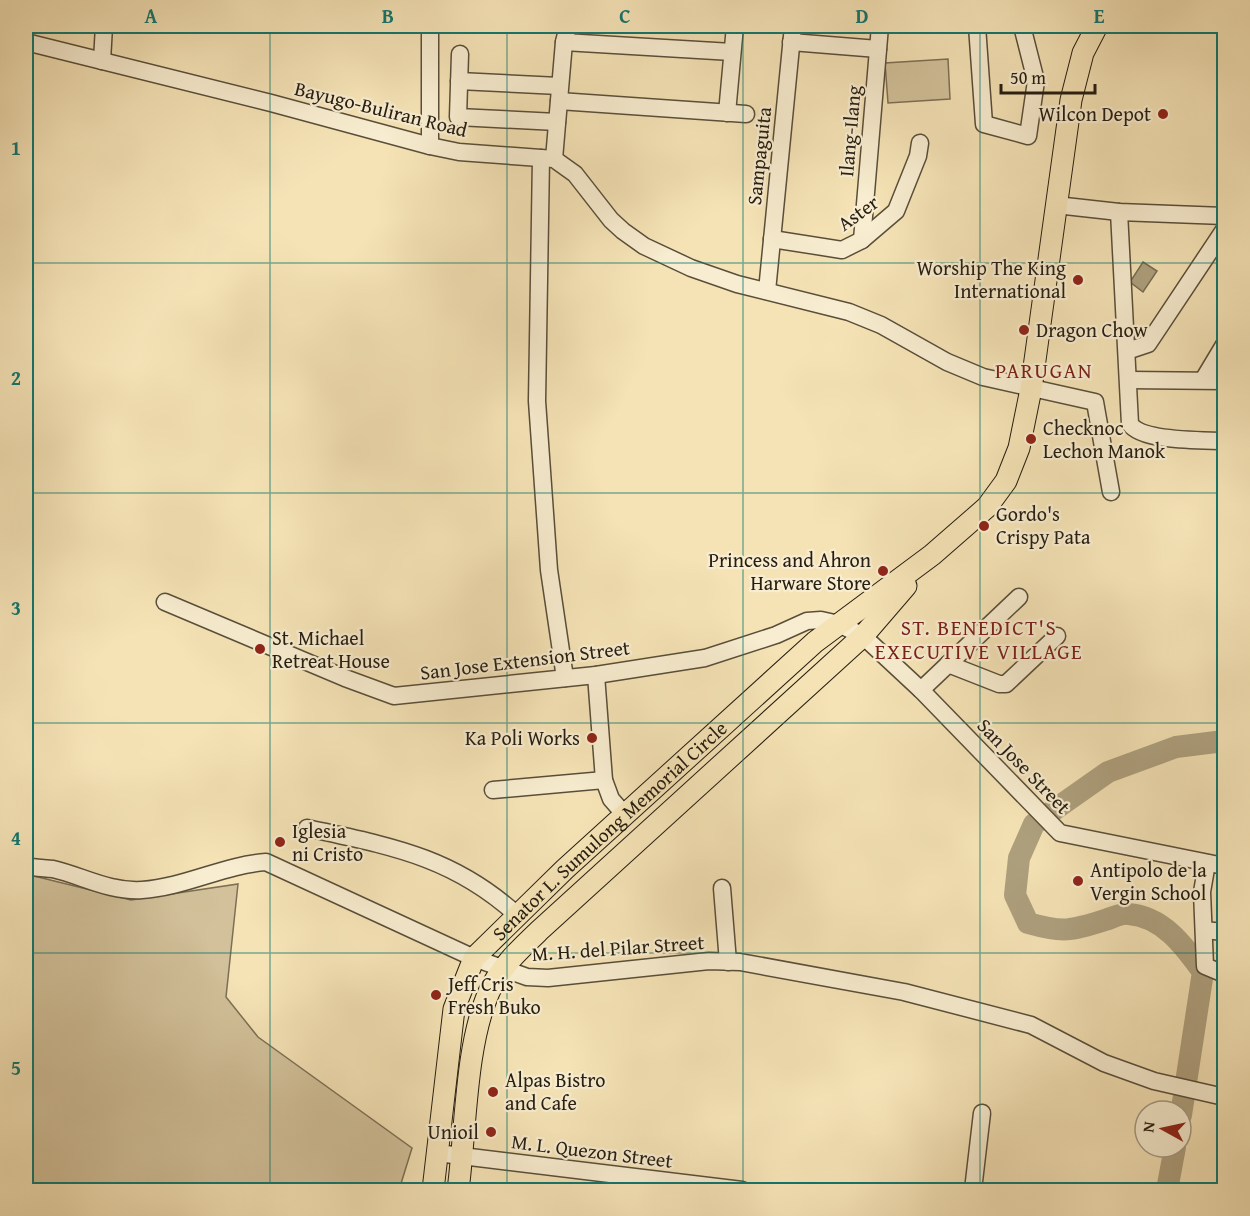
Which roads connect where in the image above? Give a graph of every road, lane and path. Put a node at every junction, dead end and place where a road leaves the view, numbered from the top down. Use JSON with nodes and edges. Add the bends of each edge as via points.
{"nodes":[{"id":1,"x":104,"y":26,"type":"edge"},
{"id":2,"x":430,"y":26,"type":"edge"},
{"id":3,"x":735,"y":26,"type":"edge"},
{"id":4,"x":880,"y":26,"type":"edge"},
{"id":5,"x":977,"y":26,"type":"edge"},
{"id":6,"x":1022,"y":26,"type":"edge"},
{"id":7,"x":1097,"y":26,"type":"edge"},
{"id":8,"x":566,"y":34,"type":"edge"},
{"id":9,"x":792,"y":34,"type":"edge"},
{"id":10,"x":26,"y":42,"type":"edge"},
{"id":11,"x":878,"y":50,"type":"junction"},
{"id":12,"x":732,"y":52,"type":"junction"},
{"id":13,"x":460,"y":54,"type":"dead end"},
{"id":14,"x":102,"y":61,"type":"junction"},
{"id":15,"x":459,"y":81,"type":"junction"},
{"id":16,"x":559,"y":94,"type":"junction"},
{"id":17,"x":727,"y":112,"type":"junction"},
{"id":18,"x":746,"y":114,"type":"dead end"},
{"id":19,"x":557,"y":122,"type":"junction"},
{"id":20,"x":920,"y":142,"type":"dead end"},
{"id":21,"x":430,"y":146,"type":"junction"},
{"id":22,"x":547,"y":159,"type":"junction"},
{"id":23,"x":1056,"y":205,"type":"junction"},
{"id":24,"x":1119,"y":212,"type":"junction"},
{"id":25,"x":1224,"y":216,"type":"edge"},
{"id":26,"x":1224,"y":230,"type":"edge"},
{"id":27,"x":772,"y":239,"type":"junction"},
{"id":28,"x":862,"y":240,"type":"junction"},
{"id":29,"x":766,"y":291,"type":"junction"},
{"id":30,"x":1224,"y":345,"type":"edge"},
{"id":31,"x":1127,"y":351,"type":"junction"},
{"id":32,"x":1129,"y":380,"type":"junction"},
{"id":33,"x":1203,"y":380,"type":"junction"},
{"id":34,"x":1224,"y":381,"type":"edge"},
{"id":35,"x":1031,"y":389,"type":"junction"},
{"id":36,"x":1224,"y":441,"type":"edge"},
{"id":37,"x":1111,"y":492,"type":"dead end"},
{"id":38,"x":932,"y":555,"type":"junction"},
{"id":39,"x":1019,"y":597,"type":"dead end"},
{"id":40,"x":165,"y":602,"type":"dead end"},
{"id":41,"x":839,"y":624,"type":"junction"},
{"id":42,"x":863,"y":636,"type":"junction"},
{"id":43,"x":1057,"y":636,"type":"dead end"},
{"id":44,"x":948,"y":664,"type":"junction"},
{"id":45,"x":596,"y":675,"type":"junction"},
{"id":46,"x":565,"y":678,"type":"junction"},
{"id":47,"x":921,"y":690,"type":"junction"},
{"id":48,"x":604,"y":780,"type":"junction"},
{"id":49,"x":493,"y":790,"type":"dead end"},
{"id":50,"x":625,"y":815,"type":"junction"},
{"id":51,"x":307,"y":828,"type":"dead end"},
{"id":52,"x":1207,"y":863,"type":"junction"},
{"id":53,"x":26,"y":866,"type":"edge"},
{"id":54,"x":1224,"y":866,"type":"edge"},
{"id":55,"x":722,"y":888,"type":"dead end"},
{"id":56,"x":517,"y":915,"type":"junction"},
{"id":57,"x":1204,"y":930,"type":"junction"},
{"id":58,"x":1224,"y":932,"type":"edge"},
{"id":59,"x":474,"y":958,"type":"junction"},
{"id":60,"x":728,"y":962,"type":"junction"},
{"id":61,"x":502,"y":970,"type":"junction"},
{"id":62,"x":1224,"y":974,"type":"edge"},
{"id":63,"x":1223,"y":1097,"type":"edge"},
{"id":64,"x":982,"y":1113,"type":"dead end"},
{"id":65,"x":437,"y":1153,"type":"junction"},
{"id":66,"x":463,"y":1156,"type":"junction"},
{"id":67,"x":433,"y":1191,"type":"edge"},
{"id":68,"x":458,"y":1191,"type":"edge"},
{"id":69,"x":742,"y":1191,"type":"edge"},
{"id":70,"x":974,"y":1191,"type":"edge"}],
"edges":[{"from":1,"to":14,"type":"street"},
{"from":2,"to":21,"type":"street"},
{"from":3,"to":12,"type":"street"},
{"from":4,"to":11,"type":"street","name":"Ilang-Ilang"},
{"from":5,"to":6,"type":"street","via":[[984,124],[1029,136],[1036,81]]},
{"from":7,"to":23,"type":"main road","name":"Senator L. Sumulong Memorial Circle","via":[[1083,53],[1071,100]]},
{"from":8,"to":12,"type":"street"},
{"from":8,"to":16,"type":"street"},
{"from":9,"to":11,"type":"street"},
{"from":9,"to":27,"type":"street","name":"Sampaguita"},
{"from":10,"to":14,"type":"street","name":"Bayugo-Buliran Road"},
{"from":11,"to":28,"type":"street","name":"Ilang-Ilang"},
{"from":12,"to":17,"type":"street"},
{"from":13,"to":15,"type":"street"},
{"from":14,"to":21,"type":"street","name":"Bayugo-Buliran Road"},
{"from":15,"to":16,"type":"street"},
{"from":15,"to":19,"type":"street","via":[[458,117]]},
{"from":16,"to":17,"type":"street"},
{"from":16,"to":19,"type":"street"},
{"from":17,"to":18,"type":"street"},
{"from":19,"to":22,"type":"street"},
{"from":20,"to":28,"type":"street","name":"Aster","via":[[896,212]]},
{"from":21,"to":22,"type":"street","name":"Bayugo-Buliran Road"},
{"from":22,"to":29,"type":"street","via":[[575,174],[612,220],[644,246],[691,268]]},
{"from":22,"to":46,"type":"street","via":[[537,401],[549,570]]},
{"from":23,"to":24,"type":"street"},
{"from":23,"to":35,"type":"main road","name":"Senator L. Sumulong Memorial Circle"},
{"from":24,"to":25,"type":"street"},
{"from":24,"to":31,"type":"street"},
{"from":26,"to":31,"type":"street","via":[[1148,344]]},
{"from":27,"to":28,"type":"street","name":"Aster","via":[[842,250]]},
{"from":27,"to":29,"type":"street","name":"Sampaguita"},
{"from":29,"to":35,"type":"street","via":[[849,312],[967,372]]},
{"from":30,"to":33,"type":"street"},
{"from":31,"to":32,"type":"street"},
{"from":32,"to":33,"type":"street"},
{"from":32,"to":36,"type":"street","via":[[1129,420],[1137,430],[1177,439]]},
{"from":33,"to":34,"type":"street"},
{"from":35,"to":37,"type":"street","via":[[1095,402]]},
{"from":35,"to":38,"type":"main road","name":"Senator L. Sumulong Memorial Circle","via":[[1019,448],[1006,481],[987,507]]},
{"from":38,"to":41,"type":"main road","name":"Senator L. Sumulong Memorial Circle"},
{"from":38,"to":42,"type":"main road","name":"Senator L. Sumulong Memorial Circle"},
{"from":39,"to":44,"type":"street"},
{"from":40,"to":46,"type":"street","name":"San Jose Extension Street","via":[[394,696]]},
{"from":41,"to":42,"type":"street","name":"San Jose Extension Street"},
{"from":41,"to":45,"type":"street","name":"San Jose Extension Street","via":[[807,621],[705,658]]},
{"from":41,"to":50,"type":"main road","name":"Senator L. Sumulong Memorial Circle"},
{"from":42,"to":47,"type":"street","name":"San Jose Street"},
{"from":42,"to":61,"type":"main road","name":"Senator L. Sumulong Memorial Circle","via":[[533,936]]},
{"from":43,"to":44,"type":"street","via":[[1006,684]]},
{"from":44,"to":47,"type":"street"},
{"from":45,"to":46,"type":"street","name":"San Jose Extension Street"},
{"from":45,"to":48,"type":"street"},
{"from":47,"to":52,"type":"street","name":"San Jose Street","via":[[1060,833]]},
{"from":48,"to":49,"type":"street"},
{"from":48,"to":50,"type":"street","via":[[611,799]]},
{"from":50,"to":56,"type":"main road","name":"Senator L. Sumulong Memorial Circle"},
{"from":51,"to":56,"type":"street","via":[[404,849],[446,867],[498,898]]},
{"from":52,"to":54,"type":"street","name":"San Jose Street"},
{"from":52,"to":57,"type":"street","via":[[1202,892]]},
{"from":53,"to":59,"type":"street","name":"M. H. del Pilar Street","via":[[53,870],[100,886],[141,890],[208,877],[244,863],[266,862]]},
{"from":55,"to":60,"type":"street"},
{"from":56,"to":59,"type":"main road","name":"Senator L. Sumulong Memorial Circle"},
{"from":57,"to":58,"type":"street"},
{"from":57,"to":62,"type":"street","via":[[1205,966]]},
{"from":59,"to":61,"type":"street","name":"M. H. del Pilar Street"},
{"from":59,"to":65,"type":"main road","name":"Senator L. Sumulong Memorial Circle","via":[[454,1010]]},
{"from":60,"to":61,"type":"street","name":"M. H. del Pilar Street","via":[[548,978]]},
{"from":60,"to":63,"type":"street","name":"M. H. del Pilar Street","via":[[904,992],[1031,1025],[1104,1063],[1154,1081]]},
{"from":61,"to":66,"type":"main road","name":"Senator L. Sumulong Memorial Circle","via":[[480,1016]]},
{"from":64,"to":70,"type":"street"},
{"from":65,"to":66,"type":"street","name":"M. L. Quezon Street"},
{"from":65,"to":67,"type":"main road","name":"Senator L. Sumulong Memorial Circle"},
{"from":66,"to":68,"type":"main road","name":"Senator L. Sumulong Memorial Circle"},
{"from":66,"to":69,"type":"street","name":"M. L. Quezon Street"}]}
